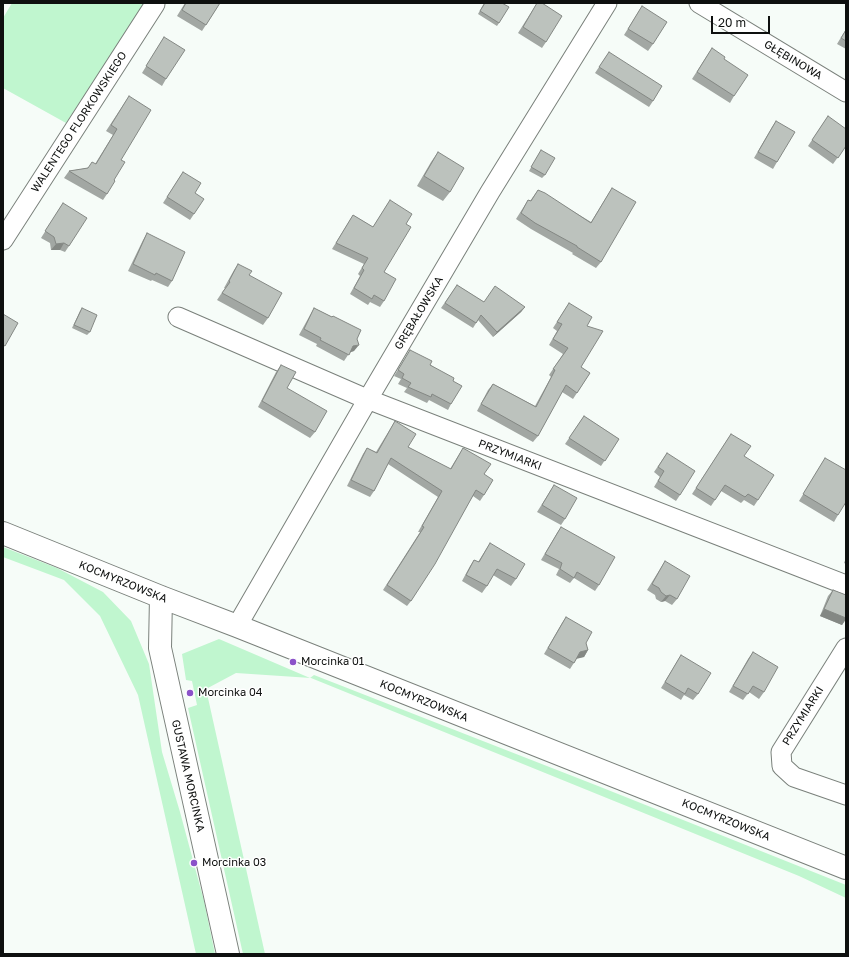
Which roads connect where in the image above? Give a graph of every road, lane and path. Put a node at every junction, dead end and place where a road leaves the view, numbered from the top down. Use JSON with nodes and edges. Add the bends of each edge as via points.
{"nodes":[{"id":1,"x":607,"y":3,"type":"edge"},
{"id":2,"x":699,"y":3,"type":"edge"},
{"id":3,"x":155,"y":4,"type":"dead end"},
{"id":4,"x":846,"y":92,"type":"edge"},
{"id":5,"x":3,"y":240,"type":"edge"},
{"id":6,"x":178,"y":317,"type":"dead end"},
{"id":7,"x":368,"y":399,"type":"junction"},
{"id":8,"x":3,"y":533,"type":"edge"},
{"id":9,"x":846,"y":585,"type":"edge"},
{"id":10,"x":161,"y":597,"type":"junction"},
{"id":11,"x":237,"y":626,"type":"junction"},
{"id":12,"x":846,"y":648,"type":"edge"},
{"id":13,"x":846,"y":795,"type":"edge"},
{"id":14,"x":846,"y":868,"type":"edge"},
{"id":15,"x":228,"y":954,"type":"edge"}],
"edges":[{"from":1,"to":7,"type":"street","name":"GRĘBAŁOWSKA","via":[[490,192]]},
{"from":2,"to":4,"type":"street","name":"GŁĘBINOWA"},
{"from":3,"to":5,"type":"street","name":"WALENTEGO FLORKOWSKIEGO"},
{"from":6,"to":7,"type":"street","name":"PRZYMIARKI"},
{"from":7,"to":9,"type":"street","name":"PRZYMIARKI"},
{"from":7,"to":11,"type":"street","name":"GRĘBAŁOWSKA"},
{"from":8,"to":10,"type":"main road","name":"KOCMYRZOWSKA"},
{"from":10,"to":11,"type":"main road","name":"KOCMYRZOWSKA"},
{"from":10,"to":15,"type":"main road","name":"GUSTAWA MORCINKA","via":[[160,648]]},
{"from":11,"to":14,"type":"main road","name":"KOCMYRZOWSKA"},
{"from":12,"to":13,"type":"street","name":"PRZYMIARKI","via":[[781,752],[782,766],[794,777]]}]}
